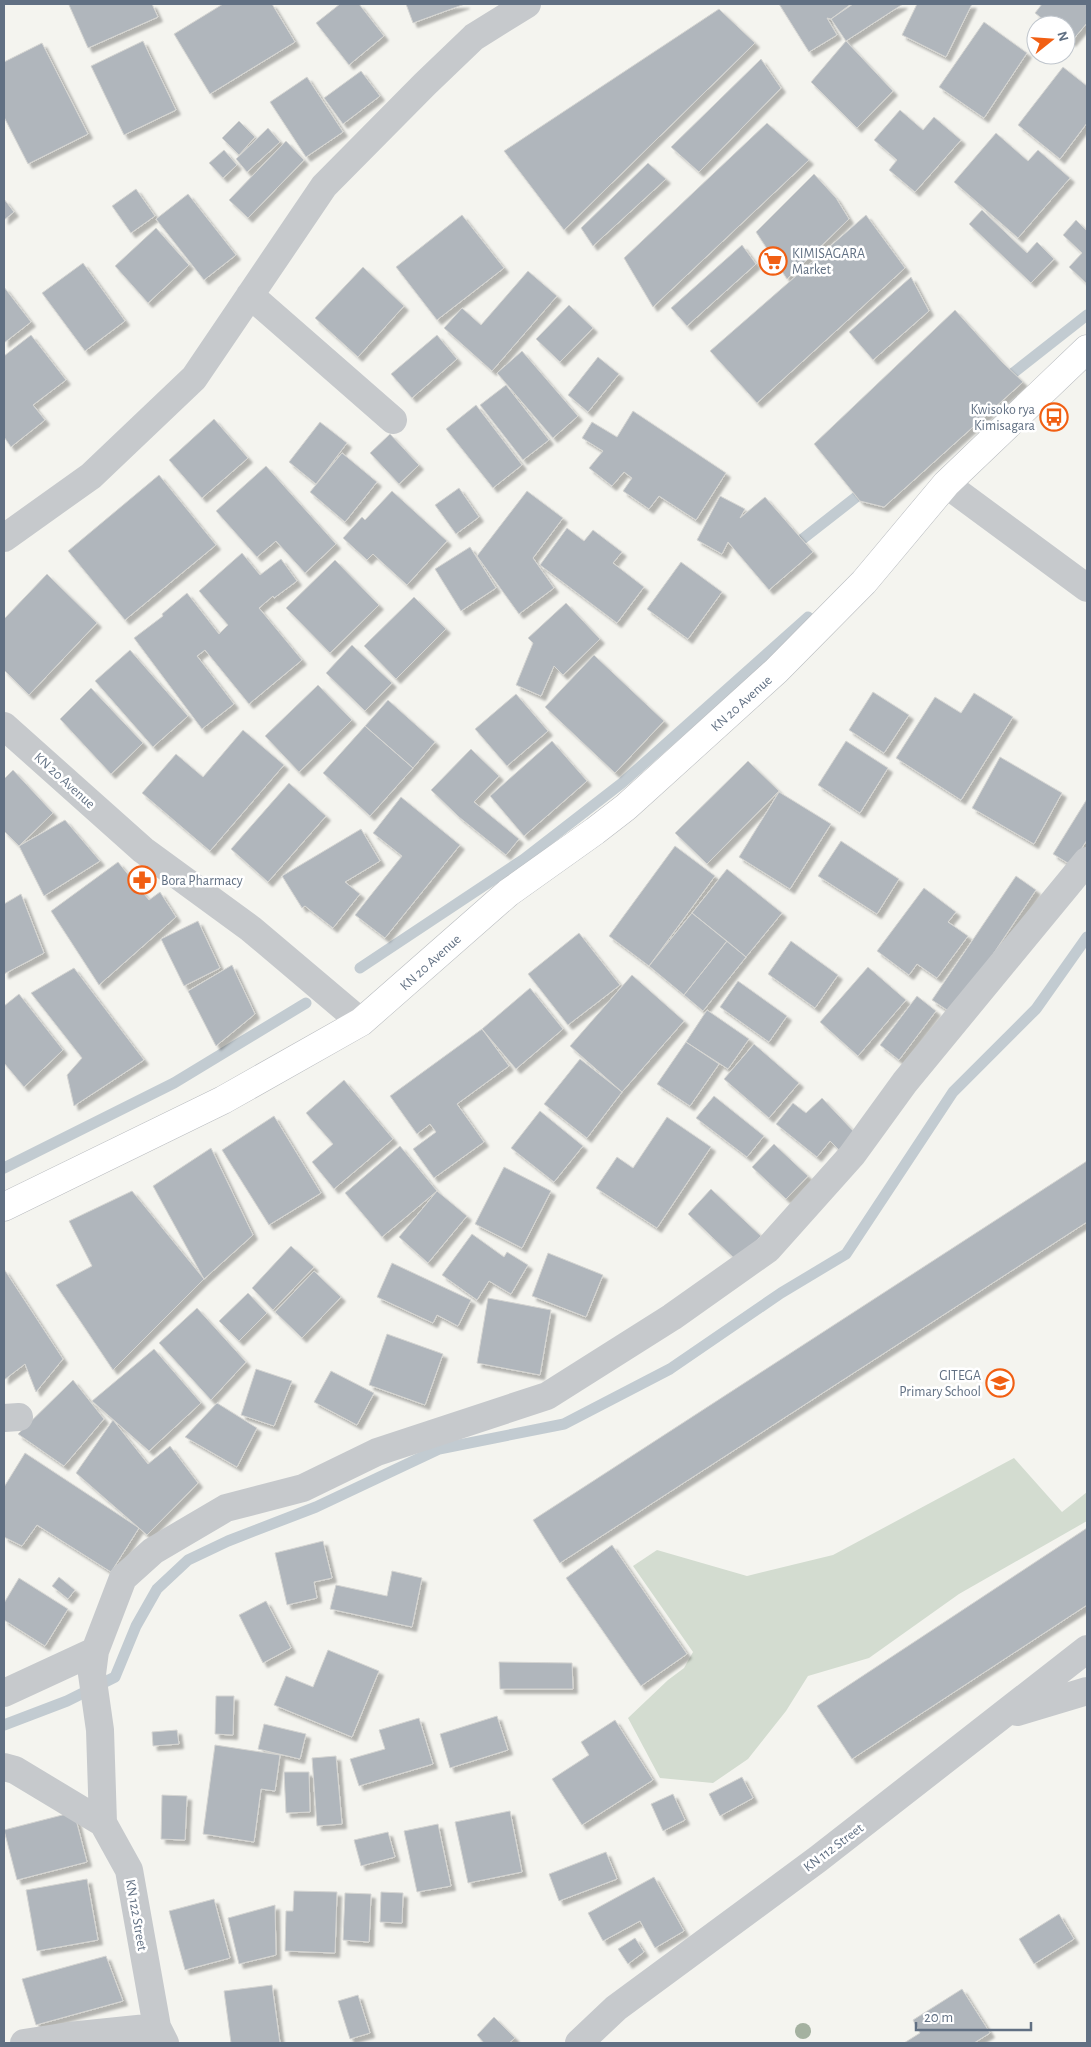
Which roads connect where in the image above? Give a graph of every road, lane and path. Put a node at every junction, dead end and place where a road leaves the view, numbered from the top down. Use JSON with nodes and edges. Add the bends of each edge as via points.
{"nodes":[{"id":1,"x":527,"y":4,"type":"edge"},
{"id":2,"x":250,"y":295,"type":"junction"},
{"id":3,"x":1087,"y":349,"type":"edge"},
{"id":4,"x":393,"y":420,"type":"dead end"},
{"id":5,"x":946,"y":484,"type":"junction"},
{"id":6,"x":4,"y":538,"type":"edge"},
{"id":7,"x":1087,"y":588,"type":"edge"},
{"id":8,"x":4,"y":726,"type":"edge"},
{"id":9,"x":1087,"y":861,"type":"edge"},
{"id":10,"x":361,"y":1022,"type":"junction"},
{"id":11,"x":4,"y":1207,"type":"edge"},
{"id":12,"x":1087,"y":1649,"type":"edge"},
{"id":13,"x":94,"y":1663,"type":"junction"},
{"id":14,"x":1087,"y":1691,"type":"edge"},
{"id":15,"x":4,"y":1693,"type":"edge"},
{"id":16,"x":1002,"y":1716,"type":"junction"},
{"id":17,"x":4,"y":1767,"type":"edge"},
{"id":18,"x":103,"y":1824,"type":"junction"},
{"id":19,"x":161,"y":2035,"type":"edge"},
{"id":20,"x":24,"y":2043,"type":"edge"},
{"id":21,"x":579,"y":2043,"type":"edge"}],
"edges":[{"from":1,"to":2,"type":"street","via":[[474,37],[324,186]]},
{"from":2,"to":4,"type":"street"},
{"from":2,"to":6,"type":"street","via":[[194,378],[91,476]]},
{"from":3,"to":5,"type":"main road","name":"KN 20 Avenue"},
{"from":5,"to":7,"type":"street"},
{"from":5,"to":10,"type":"main road","name":"KN 20 Avenue","via":[[864,582],[776,671],[626,806],[508,893]]},
{"from":8,"to":10,"type":"street","name":"KN 20 Avenue","via":[[143,850],[251,929]]},
{"from":9,"to":13,"type":"street","via":[[906,1082],[852,1155],[768,1250],[672,1317],[547,1396],[377,1452],[303,1488],[226,1508],[153,1551],[123,1578]]},
{"from":10,"to":11,"type":"main road","name":"KN 20 Avenue","via":[[223,1100]]},
{"from":12,"to":16,"type":"street","name":"KN 112 Street"},
{"from":13,"to":15,"type":"street"},
{"from":13,"to":18,"type":"street","name":"KN 122 Street"},
{"from":14,"to":16,"type":"street"},
{"from":16,"to":21,"type":"street","name":"KN 112 Street","via":[[818,1859],[616,2008]]},
{"from":17,"to":18,"type":"street","via":[[15,1770]]},
{"from":18,"to":19,"type":"street","name":"KN 122 Street","via":[[129,1870]]},
{"from":19,"to":20,"type":"street","via":[[69,2036]]}]}
